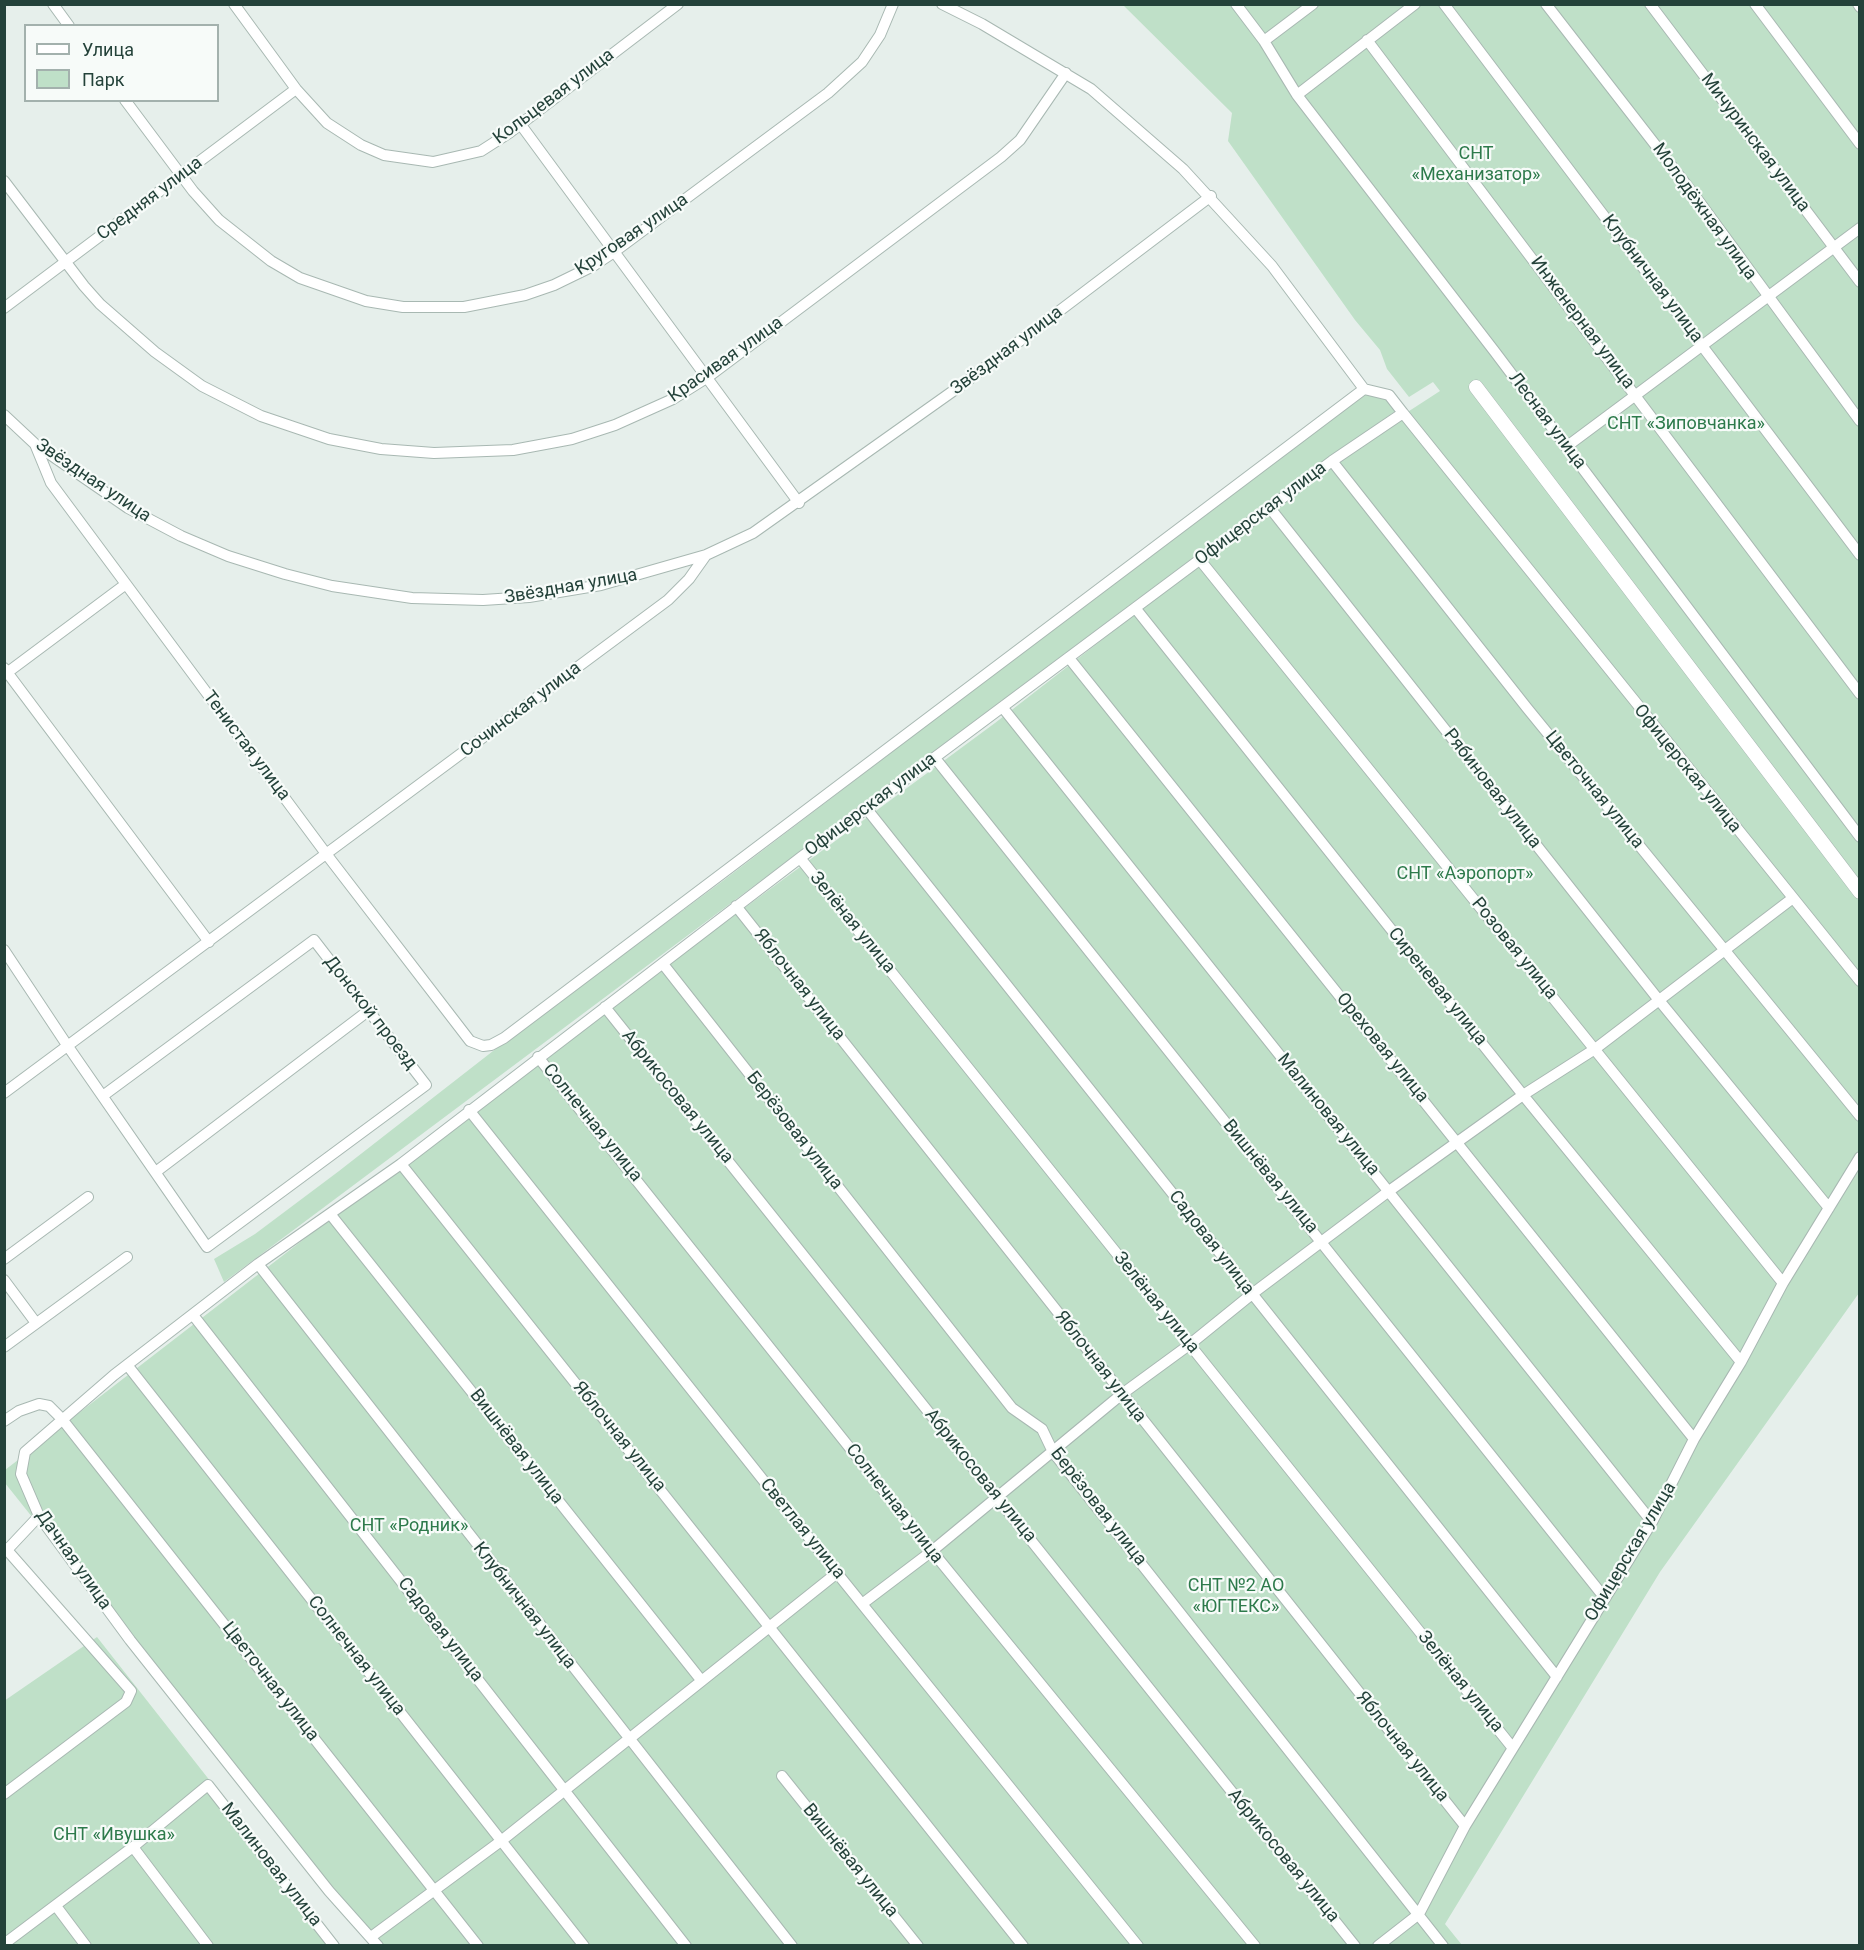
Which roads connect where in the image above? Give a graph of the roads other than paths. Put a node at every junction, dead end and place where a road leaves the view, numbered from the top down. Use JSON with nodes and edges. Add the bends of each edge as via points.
{"nodes":[{"id":1,"x":53,"y":4,"type":"edge"},
{"id":2,"x":234,"y":4,"type":"edge"},
{"id":3,"x":678,"y":4,"type":"edge"},
{"id":4,"x":893,"y":4,"type":"edge"},
{"id":5,"x":942,"y":4,"type":"edge"},
{"id":6,"x":1236,"y":4,"type":"edge"},
{"id":7,"x":1313,"y":4,"type":"edge"},
{"id":8,"x":1415,"y":4,"type":"edge"},
{"id":9,"x":1444,"y":4,"type":"edge"},
{"id":10,"x":1546,"y":4,"type":"edge"},
{"id":11,"x":1650,"y":4,"type":"edge"},
{"id":12,"x":1755,"y":4,"type":"edge"},
{"id":13,"x":68,"y":24,"type":"edge"},
{"id":14,"x":1367,"y":40,"type":"junction"},
{"id":15,"x":1264,"y":41,"type":"junction"},
{"id":16,"x":1066,"y":74,"type":"junction"},
{"id":17,"x":296,"y":89,"type":"junction"},
{"id":18,"x":1297,"y":95,"type":"junction"},
{"id":19,"x":127,"y":102,"type":"edge"},
{"id":20,"x":520,"y":124,"type":"junction"},
{"id":21,"x":1860,"y":144,"type":"edge"},
{"id":22,"x":182,"y":175,"type":"junction"},
{"id":23,"x":4,"y":181,"type":"edge"},
{"id":24,"x":1210,"y":196,"type":"junction"},
{"id":25,"x":1860,"y":228,"type":"edge"},
{"id":26,"x":1834,"y":248,"type":"junction"},
{"id":27,"x":614,"y":252,"type":"junction"},
{"id":28,"x":66,"y":262,"type":"junction"},
{"id":29,"x":1860,"y":282,"type":"edge"},
{"id":30,"x":1767,"y":298,"type":"junction"},
{"id":31,"x":4,"y":308,"type":"edge"},
{"id":32,"x":1703,"y":347,"type":"junction"},
{"id":33,"x":708,"y":377,"type":"junction"},
{"id":34,"x":1476,"y":387,"type":"dead end"},
{"id":35,"x":1364,"y":389,"type":"junction"},
{"id":36,"x":1637,"y":395,"type":"junction"},
{"id":37,"x":1403,"y":413,"type":"junction"},
{"id":38,"x":4,"y":415,"type":"edge"},
{"id":39,"x":1860,"y":421,"type":"edge"},
{"id":40,"x":35,"y":444,"type":"junction"},
{"id":41,"x":1566,"y":447,"type":"junction"},
{"id":42,"x":1332,"y":461,"type":"junction"},
{"id":43,"x":799,"y":502,"type":"junction"},
{"id":44,"x":1270,"y":508,"type":"junction"},
{"id":45,"x":705,"y":555,"type":"junction"},
{"id":46,"x":1860,"y":555,"type":"edge"},
{"id":47,"x":1200,"y":560,"type":"junction"},
{"id":48,"x":126,"y":584,"type":"junction"},
{"id":49,"x":1136,"y":609,"type":"junction"},
{"id":50,"x":1069,"y":658,"type":"junction"},
{"id":51,"x":6,"y":672,"type":"edge"},
{"id":52,"x":1860,"y":694,"type":"edge"},
{"id":53,"x":1003,"y":708,"type":"junction"},
{"id":54,"x":935,"y":758,"type":"junction"},
{"id":55,"x":866,"y":808,"type":"junction"},
{"id":56,"x":1860,"y":837,"type":"edge"},
{"id":57,"x":327,"y":855,"type":"junction"},
{"id":58,"x":800,"y":858,"type":"junction"},
{"id":59,"x":1860,"y":892,"type":"edge"},
{"id":60,"x":1793,"y":898,"type":"junction"},
{"id":61,"x":736,"y":906,"type":"junction"},
{"id":62,"x":209,"y":942,"type":"junction"},
{"id":63,"x":4,"y":950,"type":"edge"},
{"id":64,"x":1725,"y":952,"type":"junction"},
{"id":65,"x":663,"y":964,"type":"junction"},
{"id":66,"x":1860,"y":981,"type":"edge"},
{"id":67,"x":1658,"y":999,"type":"junction"},
{"id":68,"x":605,"y":1007,"type":"junction"},
{"id":69,"x":368,"y":1011,"type":"junction"},
{"id":70,"x":67,"y":1045,"type":"junction"},
{"id":71,"x":1595,"y":1049,"type":"junction"},
{"id":72,"x":538,"y":1057,"type":"junction"},
{"id":73,"x":4,"y":1093,"type":"edge"},
{"id":74,"x":104,"y":1095,"type":"junction"},
{"id":75,"x":1523,"y":1095,"type":"junction"},
{"id":76,"x":469,"y":1110,"type":"junction"},
{"id":77,"x":1860,"y":1116,"type":"edge"},
{"id":78,"x":1458,"y":1143,"type":"junction"},
{"id":79,"x":1860,"y":1157,"type":"edge"},
{"id":80,"x":400,"y":1164,"type":"junction"},
{"id":81,"x":157,"y":1171,"type":"junction"},
{"id":82,"x":1389,"y":1191,"type":"junction"},
{"id":83,"x":88,"y":1197,"type":"dead end"},
{"id":84,"x":1829,"y":1208,"type":"junction"},
{"id":85,"x":331,"y":1215,"type":"junction"},
{"id":86,"x":1322,"y":1242,"type":"junction"},
{"id":87,"x":127,"y":1257,"type":"dead end"},
{"id":88,"x":4,"y":1259,"type":"edge"},
{"id":89,"x":258,"y":1264,"type":"junction"},
{"id":90,"x":4,"y":1280,"type":"edge"},
{"id":91,"x":1783,"y":1283,"type":"junction"},
{"id":92,"x":1252,"y":1294,"type":"junction"},
{"id":93,"x":193,"y":1315,"type":"junction"},
{"id":94,"x":36,"y":1323,"type":"junction"},
{"id":95,"x":1189,"y":1345,"type":"junction"},
{"id":96,"x":4,"y":1347,"type":"edge"},
{"id":97,"x":1741,"y":1362,"type":"junction"},
{"id":98,"x":128,"y":1366,"type":"junction"},
{"id":99,"x":1122,"y":1394,"type":"junction"},
{"id":100,"x":62,"y":1419,"type":"junction"},
{"id":101,"x":4,"y":1421,"type":"edge"},
{"id":102,"x":1694,"y":1439,"type":"junction"},
{"id":103,"x":1053,"y":1452,"type":"junction"},
{"id":104,"x":996,"y":1497,"type":"junction"},
{"id":105,"x":39,"y":1516,"type":"junction"},
{"id":106,"x":1652,"y":1522,"type":"junction"},
{"id":107,"x":6,"y":1549,"type":"edge"},
{"id":108,"x":932,"y":1551,"type":"junction"},
{"id":109,"x":837,"y":1574,"type":"junction"},
{"id":110,"x":1604,"y":1597,"type":"junction"},
{"id":111,"x":862,"y":1604,"type":"junction"},
{"id":112,"x":770,"y":1625,"type":"junction"},
{"id":113,"x":1557,"y":1677,"type":"junction"},
{"id":114,"x":701,"y":1680,"type":"junction"},
{"id":115,"x":627,"y":1738,"type":"junction"},
{"id":116,"x":1512,"y":1747,"type":"junction"},
{"id":117,"x":782,"y":1776,"type":"dead end"},
{"id":118,"x":564,"y":1791,"type":"junction"},
{"id":119,"x":4,"y":1794,"type":"edge"},
{"id":120,"x":1465,"y":1826,"type":"junction"},
{"id":121,"x":501,"y":1841,"type":"junction"},
{"id":122,"x":133,"y":1847,"type":"junction"},
{"id":123,"x":435,"y":1890,"type":"junction"},
{"id":124,"x":56,"y":1906,"type":"junction"},
{"id":125,"x":1419,"y":1914,"type":"junction"},
{"id":126,"x":375,"y":1941,"type":"edge"},
{"id":127,"x":4,"y":1944,"type":"edge"},
{"id":128,"x":86,"y":1946,"type":"edge"},
{"id":129,"x":208,"y":1946,"type":"edge"},
{"id":130,"x":334,"y":1946,"type":"edge"},
{"id":131,"x":478,"y":1946,"type":"edge"},
{"id":132,"x":584,"y":1946,"type":"edge"},
{"id":133,"x":686,"y":1946,"type":"edge"},
{"id":134,"x":792,"y":1946,"type":"edge"},
{"id":135,"x":918,"y":1946,"type":"edge"},
{"id":136,"x":1023,"y":1946,"type":"edge"},
{"id":137,"x":1138,"y":1946,"type":"edge"},
{"id":138,"x":1255,"y":1946,"type":"edge"},
{"id":139,"x":1355,"y":1946,"type":"edge"},
{"id":140,"x":1378,"y":1946,"type":"edge"},
{"id":141,"x":1443,"y":1946,"type":"edge"}],
"edges":[{"from":1,"to":13,"type":"street"},
{"from":2,"to":17,"type":"street","name":"Кольцевая улица"},
{"from":3,"to":20,"type":"street","name":"Кольцевая улица"},
{"from":4,"to":27,"type":"street","name":"Круговая улица","via":[[880,35],[862,62],[828,93]]},
{"from":5,"to":16,"type":"street"},
{"from":6,"to":15,"type":"street","name":"Лесная улица"},
{"from":7,"to":15,"type":"street"},
{"from":8,"to":14,"type":"street"},
{"from":9,"to":32,"type":"street","name":"Клубничная улица"},
{"from":10,"to":30,"type":"street","name":"Молодёжная улица","via":[[1695,196]]},
{"from":11,"to":26,"type":"street","name":"Мичуринская улица"},
{"from":12,"to":21,"type":"street"},
{"from":14,"to":18,"type":"street"},
{"from":14,"to":36,"type":"street","name":"Инженерная улица"},
{"from":15,"to":18,"type":"street","name":"Лесная улица"},
{"from":16,"to":24,"type":"street","via":[[1091,89]]},
{"from":16,"to":33,"type":"street","name":"Красивая улица","via":[[1020,140],[1001,157]]},
{"from":17,"to":20,"type":"street","name":"Кольцевая улица","via":[[327,123],[344,135],[384,155],[408,160],[433,162],[481,151]]},
{"from":17,"to":22,"type":"street","name":"Средняя улица"},
{"from":18,"to":41,"type":"street","name":"Лесная улица"},
{"from":19,"to":22,"type":"street","name":"Круговая улица"},
{"from":20,"to":27,"type":"street"},
{"from":22,"to":27,"type":"street","name":"Круговая улица","via":[[219,220],[271,261],[300,278],[366,301],[435,309],[486,303],[554,285]]},
{"from":22,"to":28,"type":"street","name":"Средняя улица"},
{"from":23,"to":28,"type":"street","name":"Красивая улица"},
{"from":24,"to":35,"type":"street","via":[[1272,266]]},
{"from":24,"to":43,"type":"street","name":"Звёздная улица"},
{"from":25,"to":26,"type":"street"},
{"from":26,"to":29,"type":"street","name":"Мичуринская улица"},
{"from":26,"to":30,"type":"street"},
{"from":27,"to":33,"type":"street"},
{"from":28,"to":31,"type":"street","name":"Средняя улица"},
{"from":28,"to":33,"type":"street","name":"Красивая улица","via":[[130,332],[202,386],[299,430],[381,449],[469,453],[572,439],[645,412]]},
{"from":30,"to":32,"type":"street"},
{"from":30,"to":39,"type":"street","name":"Молодёжная улица"},
{"from":32,"to":36,"type":"street"},
{"from":32,"to":46,"type":"street","name":"Клубничная улица"},
{"from":33,"to":43,"type":"street"},
{"from":34,"to":59,"type":"street","name":"Лесная улица"},
{"from":35,"to":37,"type":"street","via":[[1389,395]]},
{"from":35,"to":57,"type":"street","name":"Тенистая улица","via":[[491,1045],[470,1041]]},
{"from":36,"to":41,"type":"street"},
{"from":36,"to":52,"type":"street","name":"Инженерная улица"},
{"from":37,"to":42,"type":"street","name":"Офицерская улица"},
{"from":37,"to":60,"type":"street","name":"Офицерская улица"},
{"from":38,"to":40,"type":"street","name":"Звёздная улица"},
{"from":40,"to":45,"type":"street","name":"Звёздная улица","via":[[128,508],[181,536],[228,556],[332,586],[412,598],[529,597],[601,585]]},
{"from":40,"to":48,"type":"street","name":"Тенистая улица","via":[[51,483]]},
{"from":41,"to":56,"type":"street","name":"Лесная улица"},
{"from":42,"to":44,"type":"street","name":"Офицерская улица"},
{"from":42,"to":64,"type":"street","name":"Цветочная улица"},
{"from":43,"to":45,"type":"street","name":"Звёздная улица","via":[[753,533]]},
{"from":44,"to":47,"type":"street","name":"Офицерская улица"},
{"from":44,"to":67,"type":"street","name":"Рябиновая улица"},
{"from":45,"to":57,"type":"street","name":"Сочинская улица","via":[[668,600]]},
{"from":47,"to":49,"type":"street","name":"Офицерская улица"},
{"from":47,"to":71,"type":"street","name":"Розовая улица"},
{"from":48,"to":51,"type":"street"},
{"from":48,"to":57,"type":"street","name":"Тенистая улица"},
{"from":49,"to":50,"type":"street","name":"Офицерская улица"},
{"from":49,"to":75,"type":"street","name":"Сиреневая улица"},
{"from":50,"to":53,"type":"street","name":"Офицерская улица"},
{"from":50,"to":78,"type":"street","name":"Ореховая улица"},
{"from":51,"to":62,"type":"street"},
{"from":53,"to":54,"type":"street","name":"Офицерская улица"},
{"from":53,"to":82,"type":"street","name":"Малиновая улица"},
{"from":54,"to":55,"type":"street","name":"Офицерская улица"},
{"from":54,"to":86,"type":"street","name":"Вишнёвая улица"},
{"from":55,"to":58,"type":"street","name":"Офицерская улица"},
{"from":55,"to":92,"type":"street","name":"Садовая улица"},
{"from":57,"to":62,"type":"street","name":"Сочинская улица"},
{"from":58,"to":61,"type":"street","name":"Офицерская улица"},
{"from":58,"to":95,"type":"street","name":"Зелёная улица"},
{"from":60,"to":64,"type":"street"},
{"from":60,"to":66,"type":"street","name":"Офицерская улица"},
{"from":61,"to":65,"type":"street","name":"Офицерская улица"},
{"from":61,"to":99,"type":"street","name":"Яблочная улица"},
{"from":62,"to":70,"type":"street","name":"Сочинская улица"},
{"from":63,"to":70,"type":"street"},
{"from":64,"to":67,"type":"street"},
{"from":64,"to":77,"type":"street","name":"Цветочная улица"},
{"from":65,"to":68,"type":"street","name":"Офицерская улица"},
{"from":65,"to":103,"type":"street","name":"Берёзовая улица","via":[[1012,1408],[1042,1429]]},
{"from":67,"to":71,"type":"street"},
{"from":67,"to":84,"type":"street","name":"Рябиновая улица"},
{"from":68,"to":72,"type":"street","name":"Офицерская улица"},
{"from":68,"to":104,"type":"street","name":"Абрикосовая улица"},
{"from":69,"to":74,"type":"street","name":"Донской проезд","via":[[314,940]]},
{"from":69,"to":81,"type":"street"},
{"from":69,"to":81,"type":"street","name":"Донской проезд","via":[[426,1085],[207,1247]]},
{"from":70,"to":73,"type":"street","name":"Сочинская улица"},
{"from":70,"to":74,"type":"street"},
{"from":71,"to":75,"type":"street"},
{"from":71,"to":91,"type":"street","name":"Розовая улица"},
{"from":72,"to":76,"type":"street","name":"Офицерская улица"},
{"from":72,"to":108,"type":"street","name":"Солнечная улица"},
{"from":74,"to":81,"type":"street"},
{"from":75,"to":78,"type":"street"},
{"from":75,"to":97,"type":"street","name":"Сиреневая улица"},
{"from":76,"to":80,"type":"street","name":"Дачная улица"},
{"from":76,"to":109,"type":"street","name":"Светлая улица"},
{"from":78,"to":82,"type":"street"},
{"from":78,"to":102,"type":"street","name":"Ореховая улица"},
{"from":79,"to":84,"type":"street","name":"Офицерская улица"},
{"from":80,"to":85,"type":"street","name":"Дачная улица"},
{"from":80,"to":112,"type":"street","name":"Яблочная улица"},
{"from":82,"to":86,"type":"street"},
{"from":82,"to":106,"type":"street","name":"Малиновая улица"},
{"from":83,"to":88,"type":"street"},
{"from":84,"to":91,"type":"street","name":"Офицерская улица"},
{"from":85,"to":89,"type":"street","name":"Дачная улица"},
{"from":85,"to":114,"type":"street","name":"Вишнёвая улица"},
{"from":86,"to":92,"type":"street"},
{"from":86,"to":110,"type":"street","name":"Вишнёвая улица"},
{"from":87,"to":94,"type":"street"},
{"from":89,"to":93,"type":"street","name":"Дачная улица"},
{"from":89,"to":115,"type":"street","name":"Клубничная улица"},
{"from":90,"to":94,"type":"street"},
{"from":91,"to":97,"type":"street","name":"Офицерская улица"},
{"from":92,"to":95,"type":"street"},
{"from":92,"to":113,"type":"street","name":"Садовая улица"},
{"from":93,"to":98,"type":"street","name":"Дачная улица"},
{"from":93,"to":118,"type":"street","name":"Садовая улица"},
{"from":94,"to":96,"type":"street"},
{"from":95,"to":99,"type":"street"},
{"from":95,"to":116,"type":"street","name":"Зелёная улица"},
{"from":97,"to":102,"type":"street","name":"Офицерская улица"},
{"from":98,"to":100,"type":"street","name":"Дачная улица"},
{"from":98,"to":121,"type":"street","name":"Солнечная улица"},
{"from":99,"to":103,"type":"street"},
{"from":99,"to":120,"type":"street","name":"Яблочная улица"},
{"from":100,"to":101,"type":"street","via":[[49,1406],[39,1404]]},
{"from":100,"to":105,"type":"street","name":"Дачная улица","via":[[25,1452],[21,1474]]},
{"from":100,"to":123,"type":"street","name":"Цветочная улица"},
{"from":102,"to":106,"type":"street","name":"Офицерская улица"},
{"from":103,"to":104,"type":"street"},
{"from":103,"to":125,"type":"street","name":"Берёзовая улица"},
{"from":104,"to":108,"type":"street"},
{"from":104,"to":139,"type":"street","name":"Абрикосовая улица"},
{"from":105,"to":107,"type":"street"},
{"from":105,"to":126,"type":"street","name":"Дачная улица","via":[[137,1649],[329,1891]]},
{"from":106,"to":110,"type":"street","name":"Офицерская улица"},
{"from":107,"to":119,"type":"street","via":[[131,1691],[126,1702]]},
{"from":108,"to":111,"type":"street"},
{"from":108,"to":138,"type":"street","name":"Солнечная улица"},
{"from":109,"to":111,"type":"street","name":"Светлая улица"},
{"from":109,"to":112,"type":"street"},
{"from":110,"to":113,"type":"street","name":"Офицерская улица"},
{"from":111,"to":137,"type":"street","name":"Светлая улица"},
{"from":112,"to":114,"type":"street"},
{"from":112,"to":136,"type":"street","name":"Яблочная улица"},
{"from":113,"to":116,"type":"street","name":"Офицерская улица"},
{"from":114,"to":115,"type":"street"},
{"from":115,"to":118,"type":"street"},
{"from":115,"to":134,"type":"street","name":"Клубничная улица"},
{"from":116,"to":120,"type":"street","name":"Офицерская улица"},
{"from":117,"to":135,"type":"street","name":"Вишнёвая улица"},
{"from":118,"to":121,"type":"street"},
{"from":118,"to":133,"type":"street","name":"Садовая улица"},
{"from":120,"to":125,"type":"street","name":"Офицерская улица"},
{"from":121,"to":123,"type":"street"},
{"from":121,"to":132,"type":"street","name":"Солнечная улица"},
{"from":122,"to":124,"type":"street"},
{"from":122,"to":129,"type":"street"},
{"from":122,"to":130,"type":"street","name":"Малиновая улица","via":[[208,1785]]},
{"from":123,"to":126,"type":"street"},
{"from":123,"to":131,"type":"street","name":"Цветочная улица"},
{"from":124,"to":127,"type":"street"},
{"from":124,"to":128,"type":"street"},
{"from":125,"to":140,"type":"street"},
{"from":125,"to":141,"type":"street","name":"Берёзовая улица"}]}
